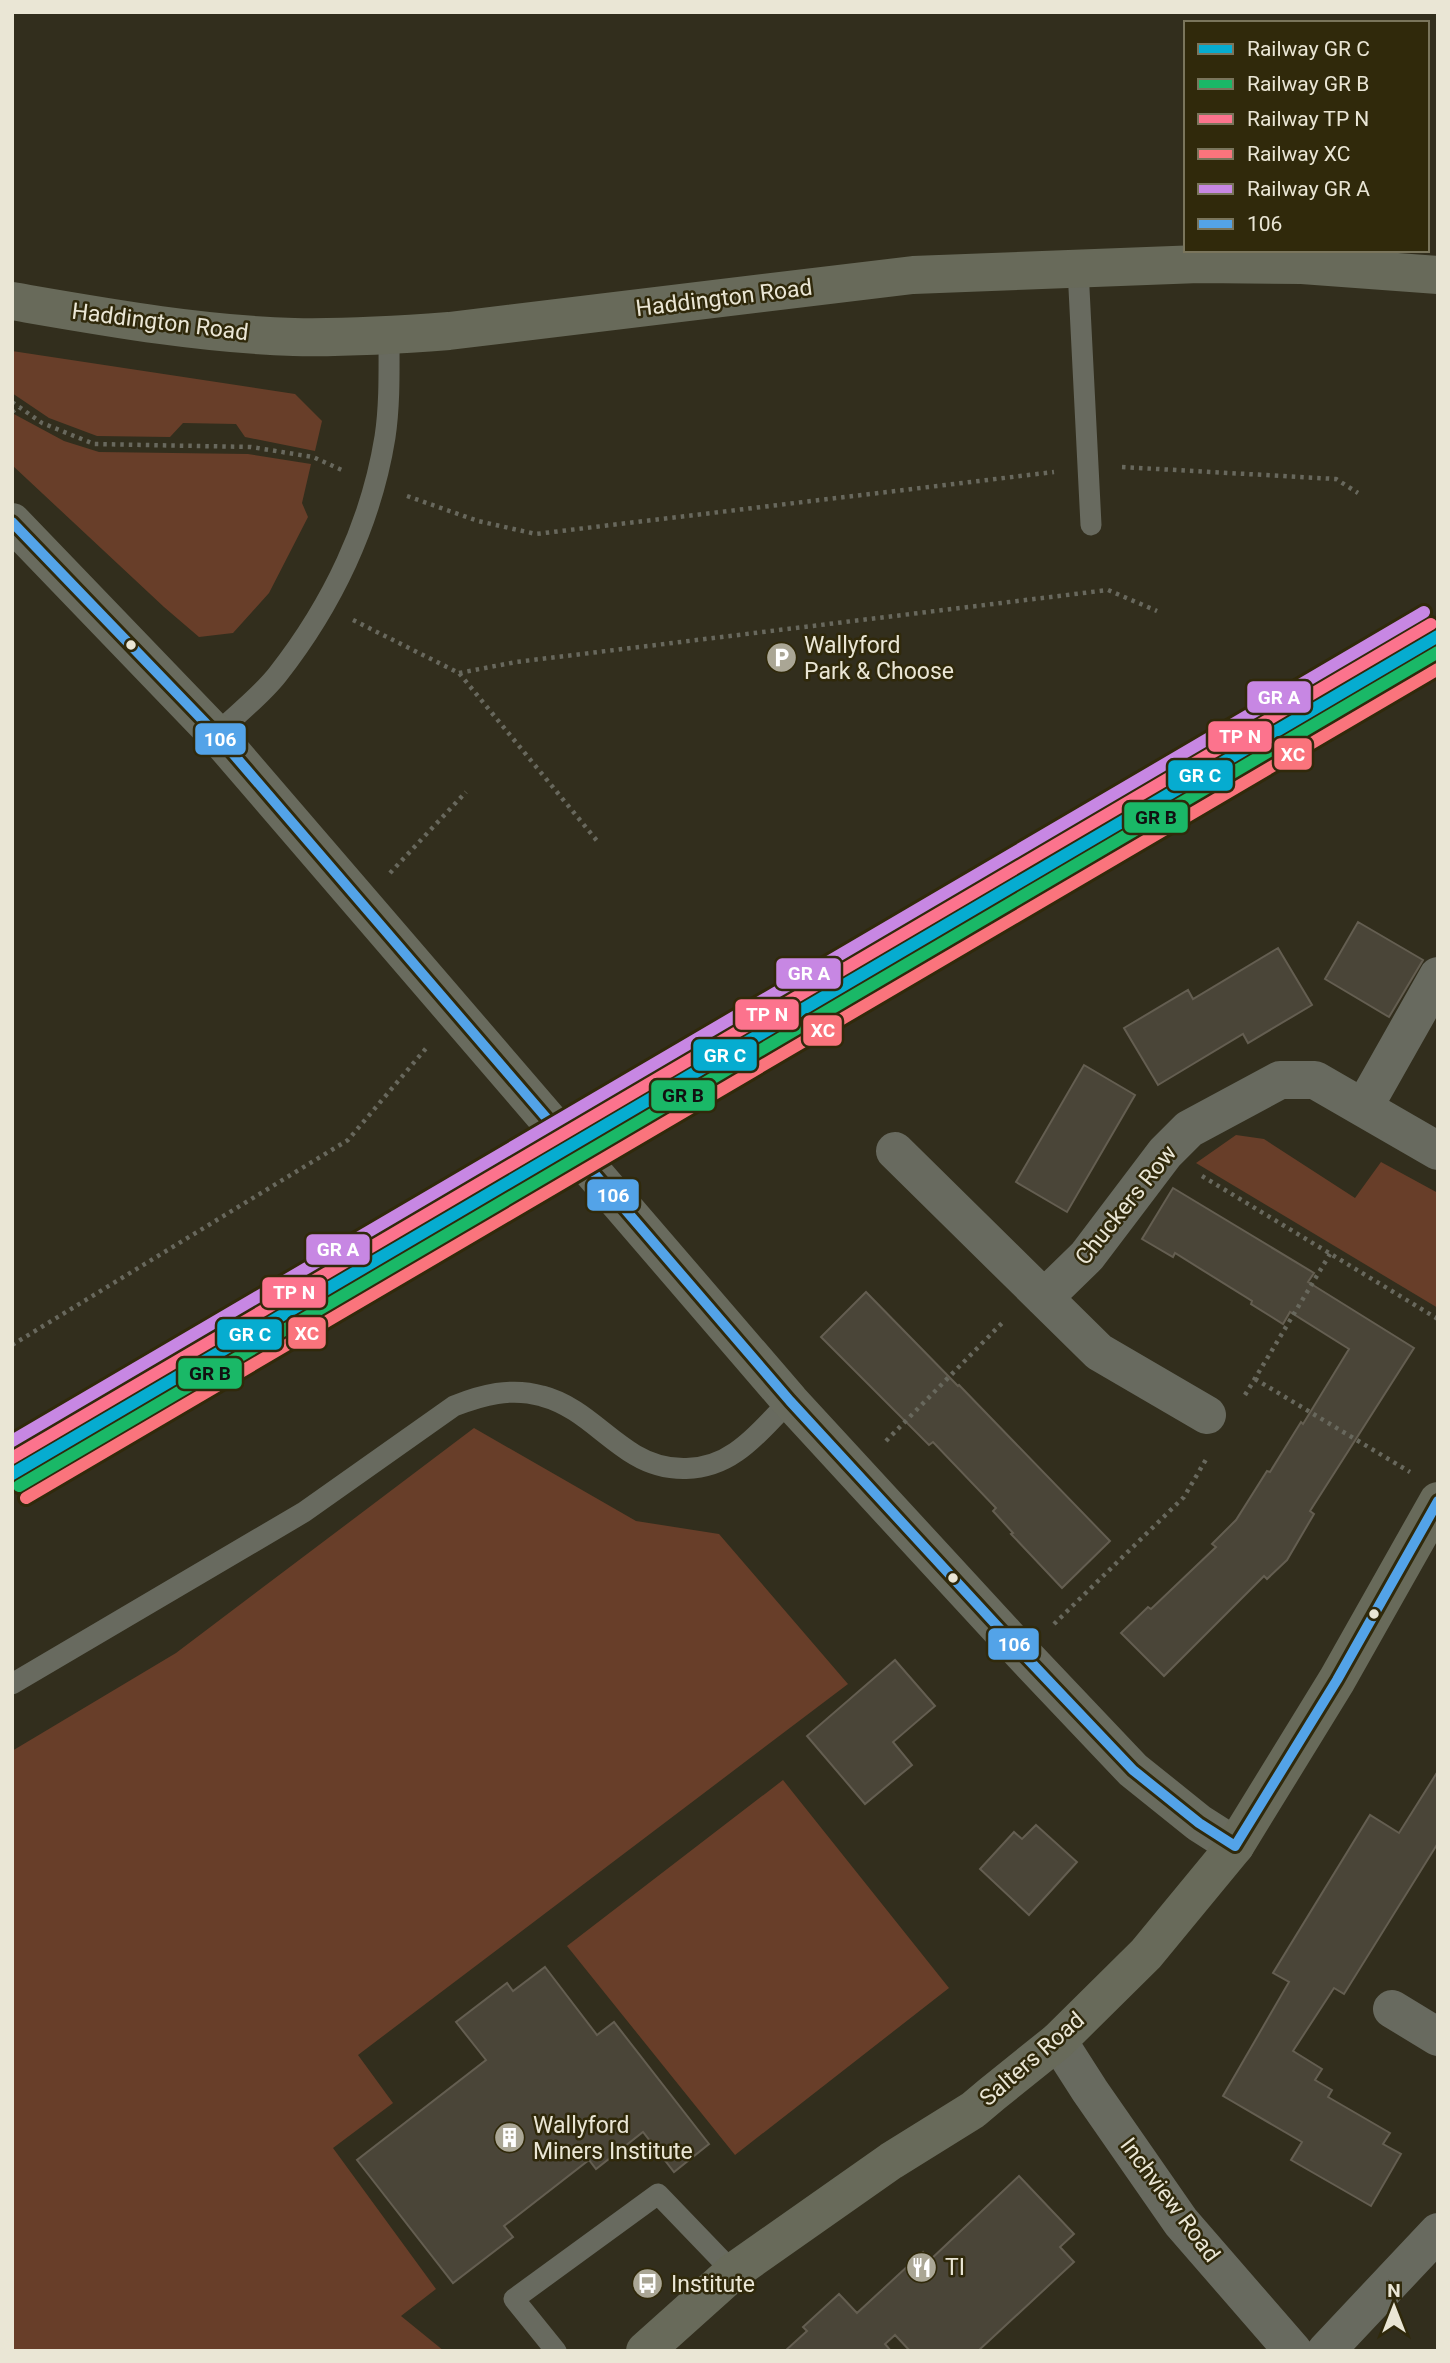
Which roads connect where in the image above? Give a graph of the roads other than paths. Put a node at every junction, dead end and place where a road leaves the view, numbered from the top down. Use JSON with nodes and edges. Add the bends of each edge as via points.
{"nodes":[{"id":1,"x":1078,"y":268,"type":"junction"},
{"id":2,"x":1438,"y":275,"type":"edge"},
{"id":3,"x":12,"y":301,"type":"edge"},
{"id":4,"x":388,"y":335,"type":"junction"},
{"id":5,"x":12,"y":522,"type":"edge"},
{"id":6,"x":1091,"y":525,"type":"dead end"},
{"id":7,"x":216,"y":734,"type":"junction"},
{"id":8,"x":1438,"y":976,"type":"edge"},
{"id":9,"x":1364,"y":1107,"type":"junction"},
{"id":10,"x":895,"y":1151,"type":"dead end"},
{"id":11,"x":1438,"y":1151,"type":"edge"},
{"id":12,"x":1039,"y":1294,"type":"junction"},
{"id":13,"x":790,"y":1401,"type":"junction"},
{"id":14,"x":1220,"y":1422,"type":"road end"},
{"id":15,"x":1426,"y":1488,"type":"edge"},
{"id":16,"x":12,"y":1685,"type":"edge"},
{"id":17,"x":1235,"y":1846,"type":"junction"},
{"id":18,"x":1392,"y":2009,"type":"dead end"},
{"id":19,"x":1438,"y":2036,"type":"edge"},
{"id":20,"x":1058,"y":2040,"type":"junction"},
{"id":21,"x":1438,"y":2232,"type":"edge"},
{"id":22,"x":733,"y":2273,"type":"junction"},
{"id":23,"x":556,"y":2351,"type":"edge"},
{"id":24,"x":645,"y":2351,"type":"edge"},
{"id":25,"x":1293,"y":2351,"type":"edge"},
{"id":26,"x":1326,"y":2351,"type":"edge"}],
"edges":[{"from":1,"to":2,"type":"main road","name":"Haddington Road","via":[[1263,265]]},
{"from":1,"to":4,"type":"main road","name":"Haddington Road","via":[[913,275]]},
{"from":1,"to":6,"type":"lane"},
{"from":3,"to":4,"type":"main road","name":"Haddington Road","via":[[126,321],[236,332],[294,337]]},
{"from":4,"to":7,"type":"lane","via":[[385,435],[375,485],[347,564],[276,676]]},
{"from":5,"to":7,"type":"street"},
{"from":7,"to":13,"type":"street"},
{"from":8,"to":9,"type":"street"},
{"from":9,"to":11,"type":"street","name":"Chuckers Row"},
{"from":9,"to":12,"type":"street","name":"Chuckers Row","via":[[1315,1080],[1280,1080],[1189,1129],[1165,1153],[1087,1256]]},
{"from":10,"to":12,"type":"street"},
{"from":12,"to":14,"type":"street","via":[[1098,1352]]},
{"from":13,"to":16,"type":"lane","via":[[738,1451],[701,1468],[681,1469],[635,1455],[573,1408],[541,1395],[499,1392],[479,1396],[454,1406],[304,1512]]},
{"from":13,"to":17,"type":"street","via":[[1133,1770]]},
{"from":15,"to":17,"type":"main road","name":"Salters Road","via":[[1337,1679]]},
{"from":17,"to":20,"type":"main road","name":"Salters Road","via":[[1146,1954]]},
{"from":18,"to":19,"type":"street"},
{"from":20,"to":22,"type":"main road","name":"Salters Road","via":[[973,2110],[891,2161]]},
{"from":20,"to":25,"type":"street","name":"Inchview Road","via":[[1181,2222]]},
{"from":21,"to":26,"type":"street"},
{"from":22,"to":23,"type":"lane","via":[[658,2194],[514,2299]]},
{"from":22,"to":24,"type":"main road","name":"Salters Road"}]}
